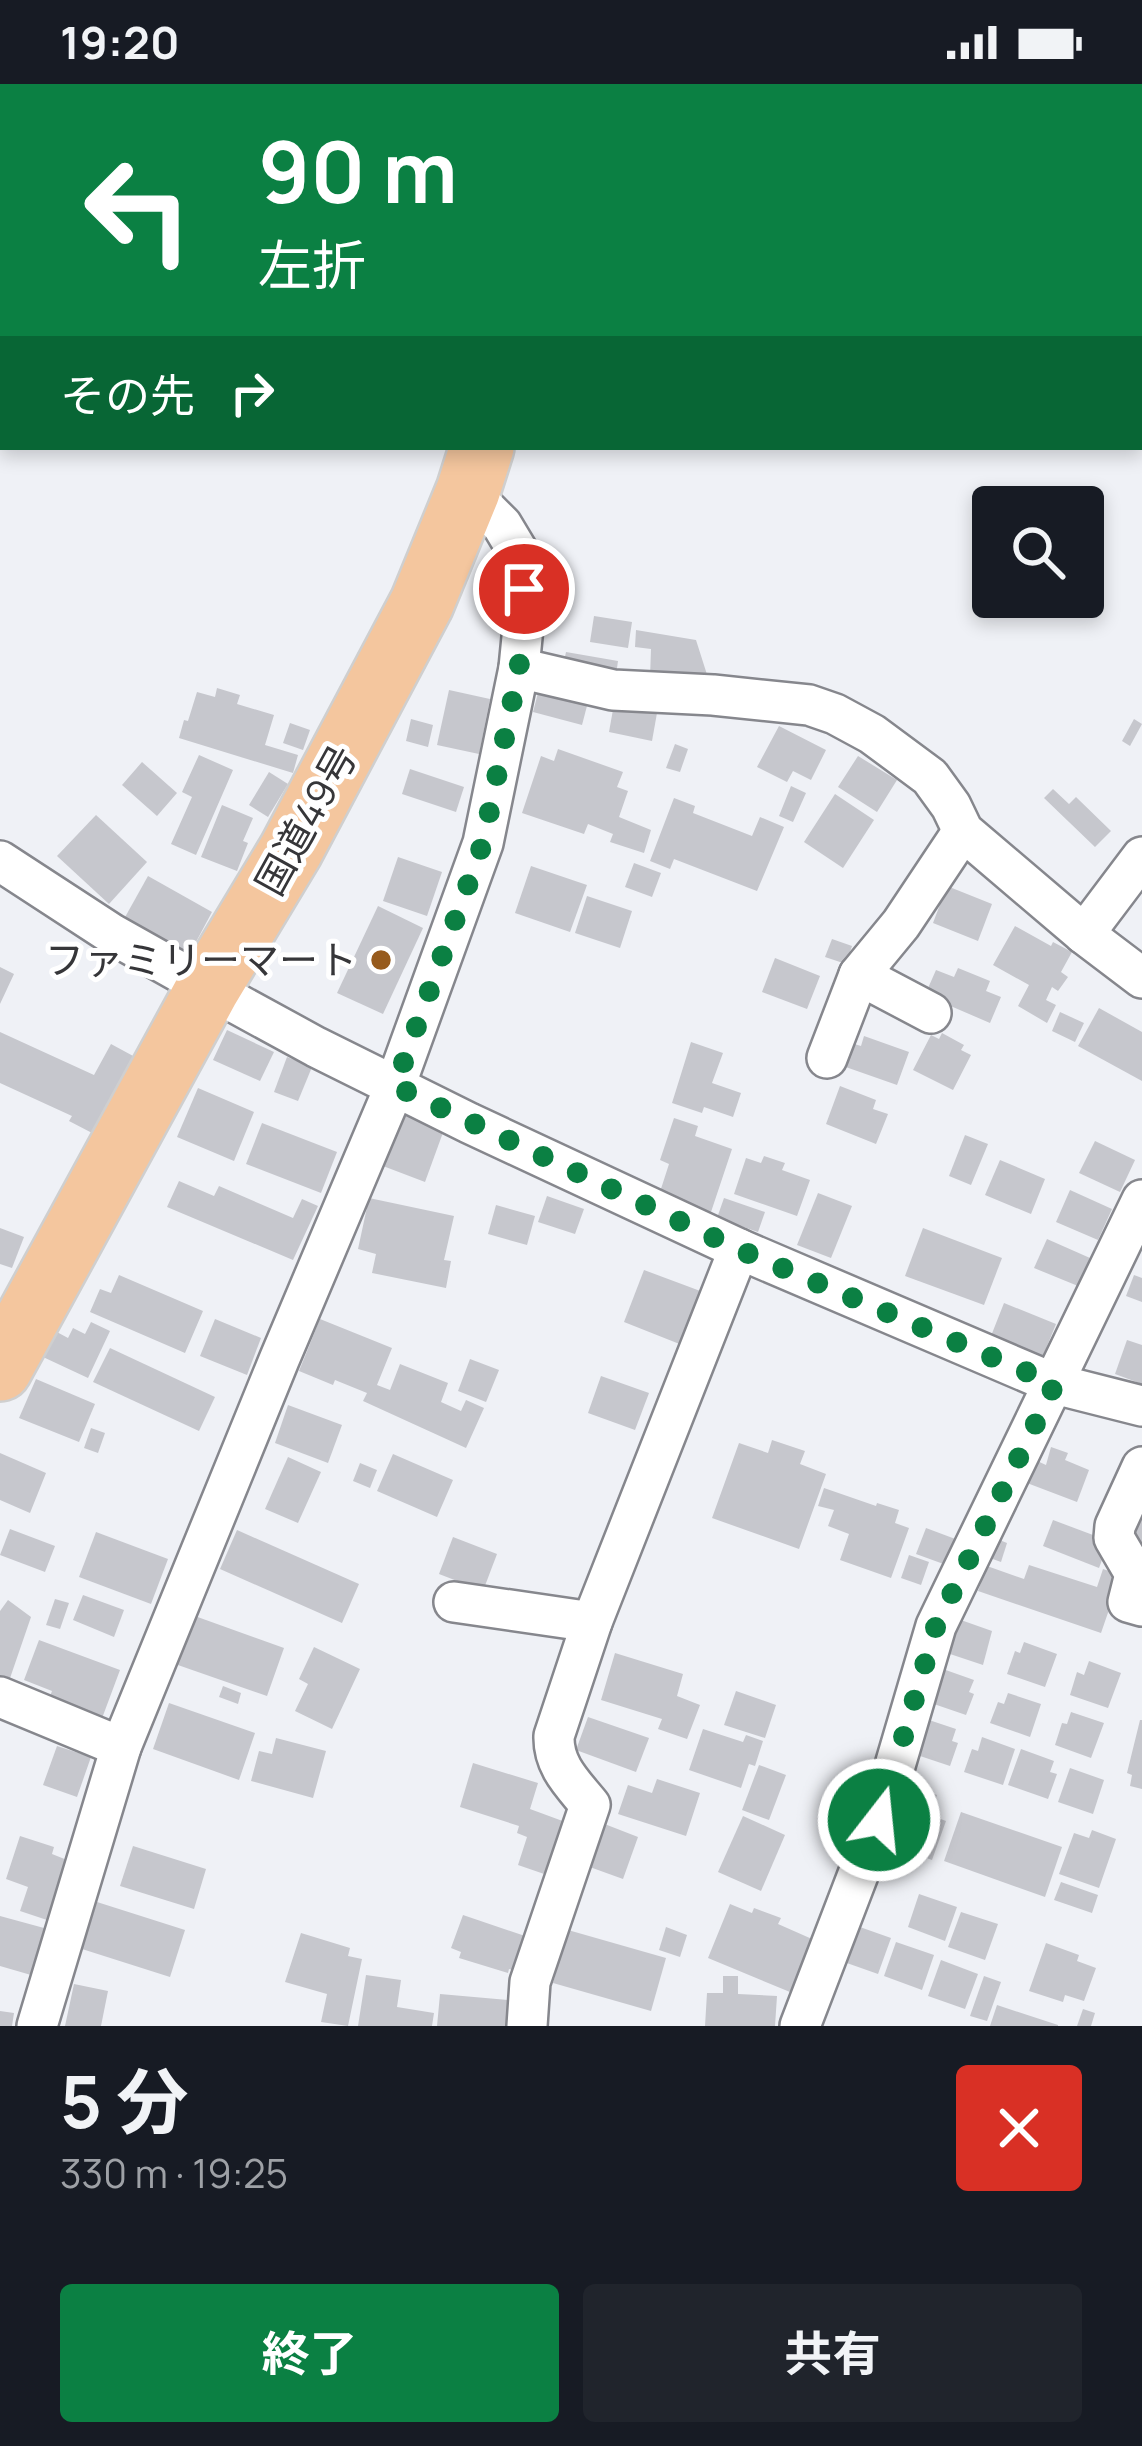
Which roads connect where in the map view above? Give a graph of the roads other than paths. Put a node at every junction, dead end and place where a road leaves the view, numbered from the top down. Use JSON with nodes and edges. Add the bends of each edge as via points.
{"nodes":[{"id":1,"x":475,"y":469,"type":"edge"},
{"id":2,"x":519,"y":668,"type":"junction"},
{"id":3,"x":963,"y":831,"type":"junction"},
{"id":4,"x":1142,"y":857,"type":"edge"},
{"id":5,"x":0,"y":862,"type":"edge"},
{"id":6,"x":1084,"y":934,"type":"junction"},
{"id":7,"x":859,"y":976,"type":"junction"},
{"id":8,"x":1142,"y":978,"type":"edge"},
{"id":9,"x":208,"y":988,"type":"junction"},
{"id":10,"x":931,"y":1012,"type":"dead end"},
{"id":11,"x":827,"y":1058,"type":"dead end"},
{"id":12,"x":395,"y":1086,"type":"junction"},
{"id":13,"x":1142,"y":1200,"type":"edge"},
{"id":14,"x":740,"y":1250,"type":"junction"},
{"id":15,"x":0,"y":1369,"type":"edge"},
{"id":16,"x":1055,"y":1384,"type":"junction"},
{"id":17,"x":1142,"y":1406,"type":"edge"},
{"id":18,"x":1142,"y":1467,"type":"edge"},
{"id":19,"x":454,"y":1602,"type":"dead end"},
{"id":20,"x":1142,"y":1606,"type":"edge"},
{"id":21,"x":592,"y":1622,"type":"junction"},
{"id":22,"x":0,"y":1697,"type":"edge"},
{"id":23,"x":121,"y":1747,"type":"junction"},
{"id":24,"x":37,"y":2026,"type":"edge"},
{"id":25,"x":527,"y":2026,"type":"edge"},
{"id":26,"x":800,"y":2026,"type":"edge"}],
"edges":[{"from":1,"to":2,"type":"street","via":[[523,560]]},
{"from":1,"to":9,"type":"highway","name":"国道49号","via":[[402,642]]},
{"from":2,"to":3,"type":"street","via":[[613,689],[785,702],[835,714],[931,777]]},
{"from":2,"to":12,"type":"street","via":[[483,843]]},
{"from":3,"to":6,"type":"street"},
{"from":3,"to":7,"type":"street"},
{"from":4,"to":6,"type":"street"},
{"from":5,"to":9,"type":"street"},
{"from":6,"to":8,"type":"street"},
{"from":7,"to":10,"type":"street"},
{"from":7,"to":11,"type":"street"},
{"from":9,"to":12,"type":"street"},
{"from":9,"to":15,"type":"highway","name":"国道49号"},
{"from":12,"to":14,"type":"street"},
{"from":12,"to":23,"type":"street"},
{"from":13,"to":16,"type":"street"},
{"from":14,"to":16,"type":"street"},
{"from":14,"to":21,"type":"street"},
{"from":16,"to":17,"type":"street"},
{"from":16,"to":26,"type":"street","via":[[936,1626],[879,1820]]},
{"from":18,"to":20,"type":"street","via":[[1114,1538],[1135,1574],[1128,1602]]},
{"from":19,"to":21,"type":"street"},
{"from":21,"to":25,"type":"street","via":[[554,1736],[559,1766],[590,1805],[530,1982]]},
{"from":22,"to":23,"type":"street"},
{"from":23,"to":24,"type":"street"}]}
